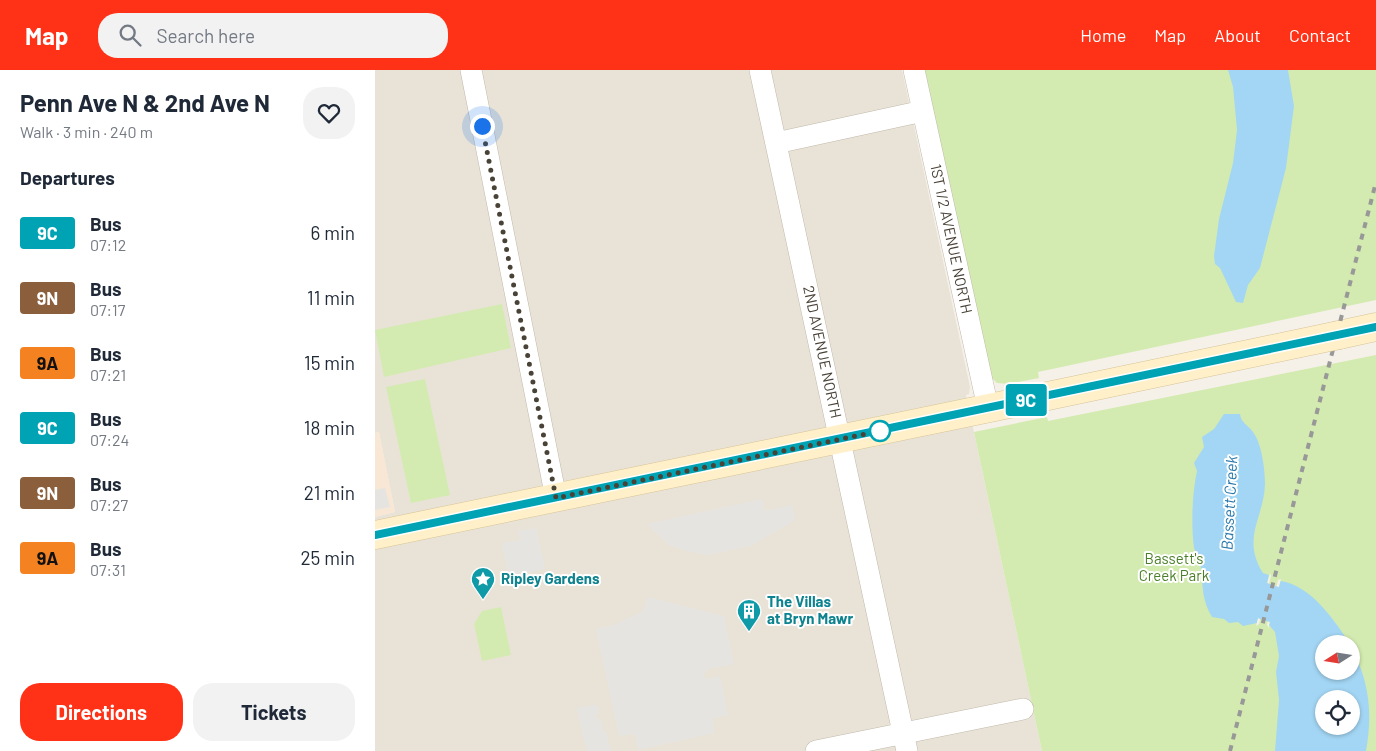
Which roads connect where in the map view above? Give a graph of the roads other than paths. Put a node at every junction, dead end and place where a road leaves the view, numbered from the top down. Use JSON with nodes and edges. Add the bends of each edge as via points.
{"nodes":[{"id":1,"x":471,"y":70,"type":"edge"},
{"id":2,"x":760,"y":70,"type":"edge"},
{"id":3,"x":914,"y":70,"type":"edge"},
{"id":4,"x":923,"y":111,"type":"junction"},
{"id":5,"x":776,"y":143,"type":"junction"},
{"id":6,"x":1376,"y":327,"type":"edge"},
{"id":7,"x":987,"y":408,"type":"junction"},
{"id":8,"x":841,"y":439,"type":"junction"},
{"id":9,"x":556,"y":498,"type":"junction"},
{"id":10,"x":375,"y":535,"type":"edge"},
{"id":11,"x":1023,"y":709,"type":"dead end"},
{"id":12,"x":906,"y":742,"type":"edge"},
{"id":13,"x":816,"y":751,"type":"edge"}],
"edges":[{"from":1,"to":9,"type":"street"},
{"from":2,"to":5,"type":"street","name":"2ND AVENUE NORTH"},
{"from":3,"to":4,"type":"street","name":"1ST 1/2 AVENUE NORTH"},
{"from":4,"to":5,"type":"street"},
{"from":4,"to":7,"type":"street","name":"1ST 1/2 AVENUE NORTH"},
{"from":5,"to":8,"type":"street","name":"2ND AVENUE NORTH"},
{"from":6,"to":7,"type":"main road","bridge":true},
{"from":7,"to":8,"type":"main road"},
{"from":8,"to":9,"type":"main road"},
{"from":8,"to":12,"type":"street","name":"2ND AVENUE NORTH"},
{"from":9,"to":10,"type":"main road"},
{"from":11,"to":12,"type":"street"},
{"from":12,"to":13,"type":"street"}]}
